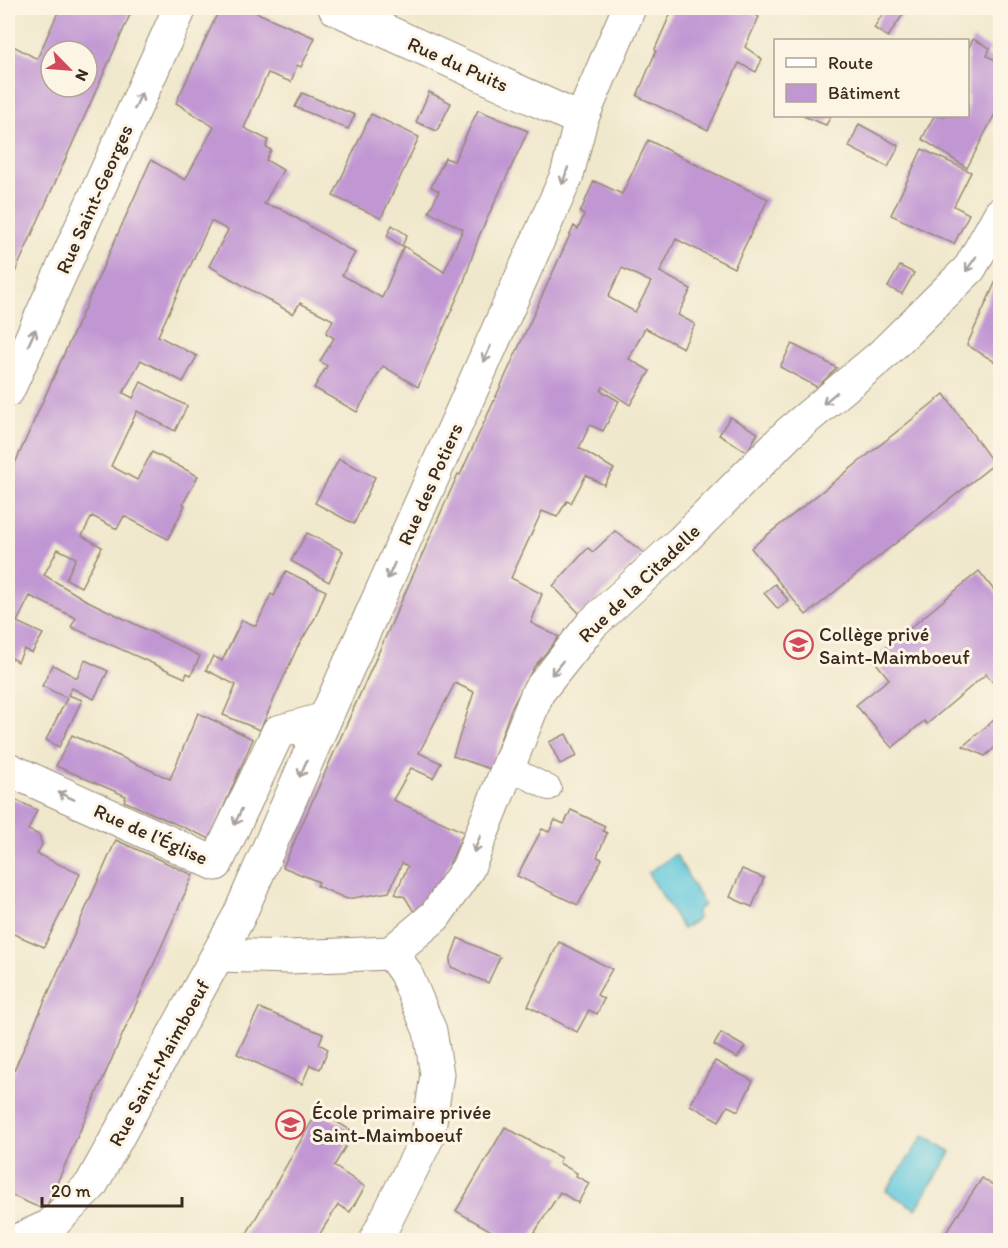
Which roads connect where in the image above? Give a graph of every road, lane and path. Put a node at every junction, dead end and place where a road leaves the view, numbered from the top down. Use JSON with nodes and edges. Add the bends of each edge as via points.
{"nodes":[{"id":1,"x":180,"y":8,"type":"edge"},
{"id":2,"x":335,"y":8,"type":"edge"},
{"id":3,"x":629,"y":8,"type":"edge"},
{"id":4,"x":581,"y":120,"type":"junction"},
{"id":5,"x":1000,"y":214,"type":"edge"},
{"id":6,"x":8,"y":390,"type":"edge"},
{"id":7,"x":325,"y":719,"type":"junction"},
{"id":8,"x":508,"y":767,"type":"junction"},
{"id":9,"x":8,"y":769,"type":"edge"},
{"id":10,"x":549,"y":788,"type":"dead end"},
{"id":11,"x":391,"y":953,"type":"junction"},
{"id":12,"x":218,"y":955,"type":"junction"},
{"id":13,"x":19,"y":1240,"type":"edge"},
{"id":14,"x":376,"y":1240,"type":"edge"}],
"edges":[{"from":6,"to":1,"type":"street","name":"Rue Saint-Georges","one_way":true},
{"from":2,"to":4,"type":"street","name":"Rue du Puits"},
{"from":3,"to":4,"type":"street","name":"Rue des Potiers"},
{"from":4,"to":7,"type":"street","name":"Rue des Potiers","one_way":true,"via":[[567,176]]},
{"from":5,"to":8,"type":"street","name":"Rue de la Citadelle","one_way":true,"via":[[970,268],[881,356],[789,433],[682,541],[592,624],[537,692]]},
{"from":7,"to":9,"type":"street","name":"Rue de l'Église","one_way":true,"via":[[278,732],[216,864]]},
{"from":7,"to":12,"type":"street","name":"Rue des Potiers","one_way":true,"via":[[239,916]]},
{"from":8,"to":10,"type":"lane"},
{"from":8,"to":11,"type":"street","name":"Rue de la Citadelle","one_way":true,"via":[[468,868],[435,916]]},
{"from":11,"to":12,"type":"street"},
{"from":11,"to":14,"type":"street","via":[[405,972],[430,1031],[437,1074],[428,1136]]},
{"from":12,"to":13,"type":"street","name":"Rue Saint-Maimboeuf","via":[[91,1185],[50,1226]]}]}
